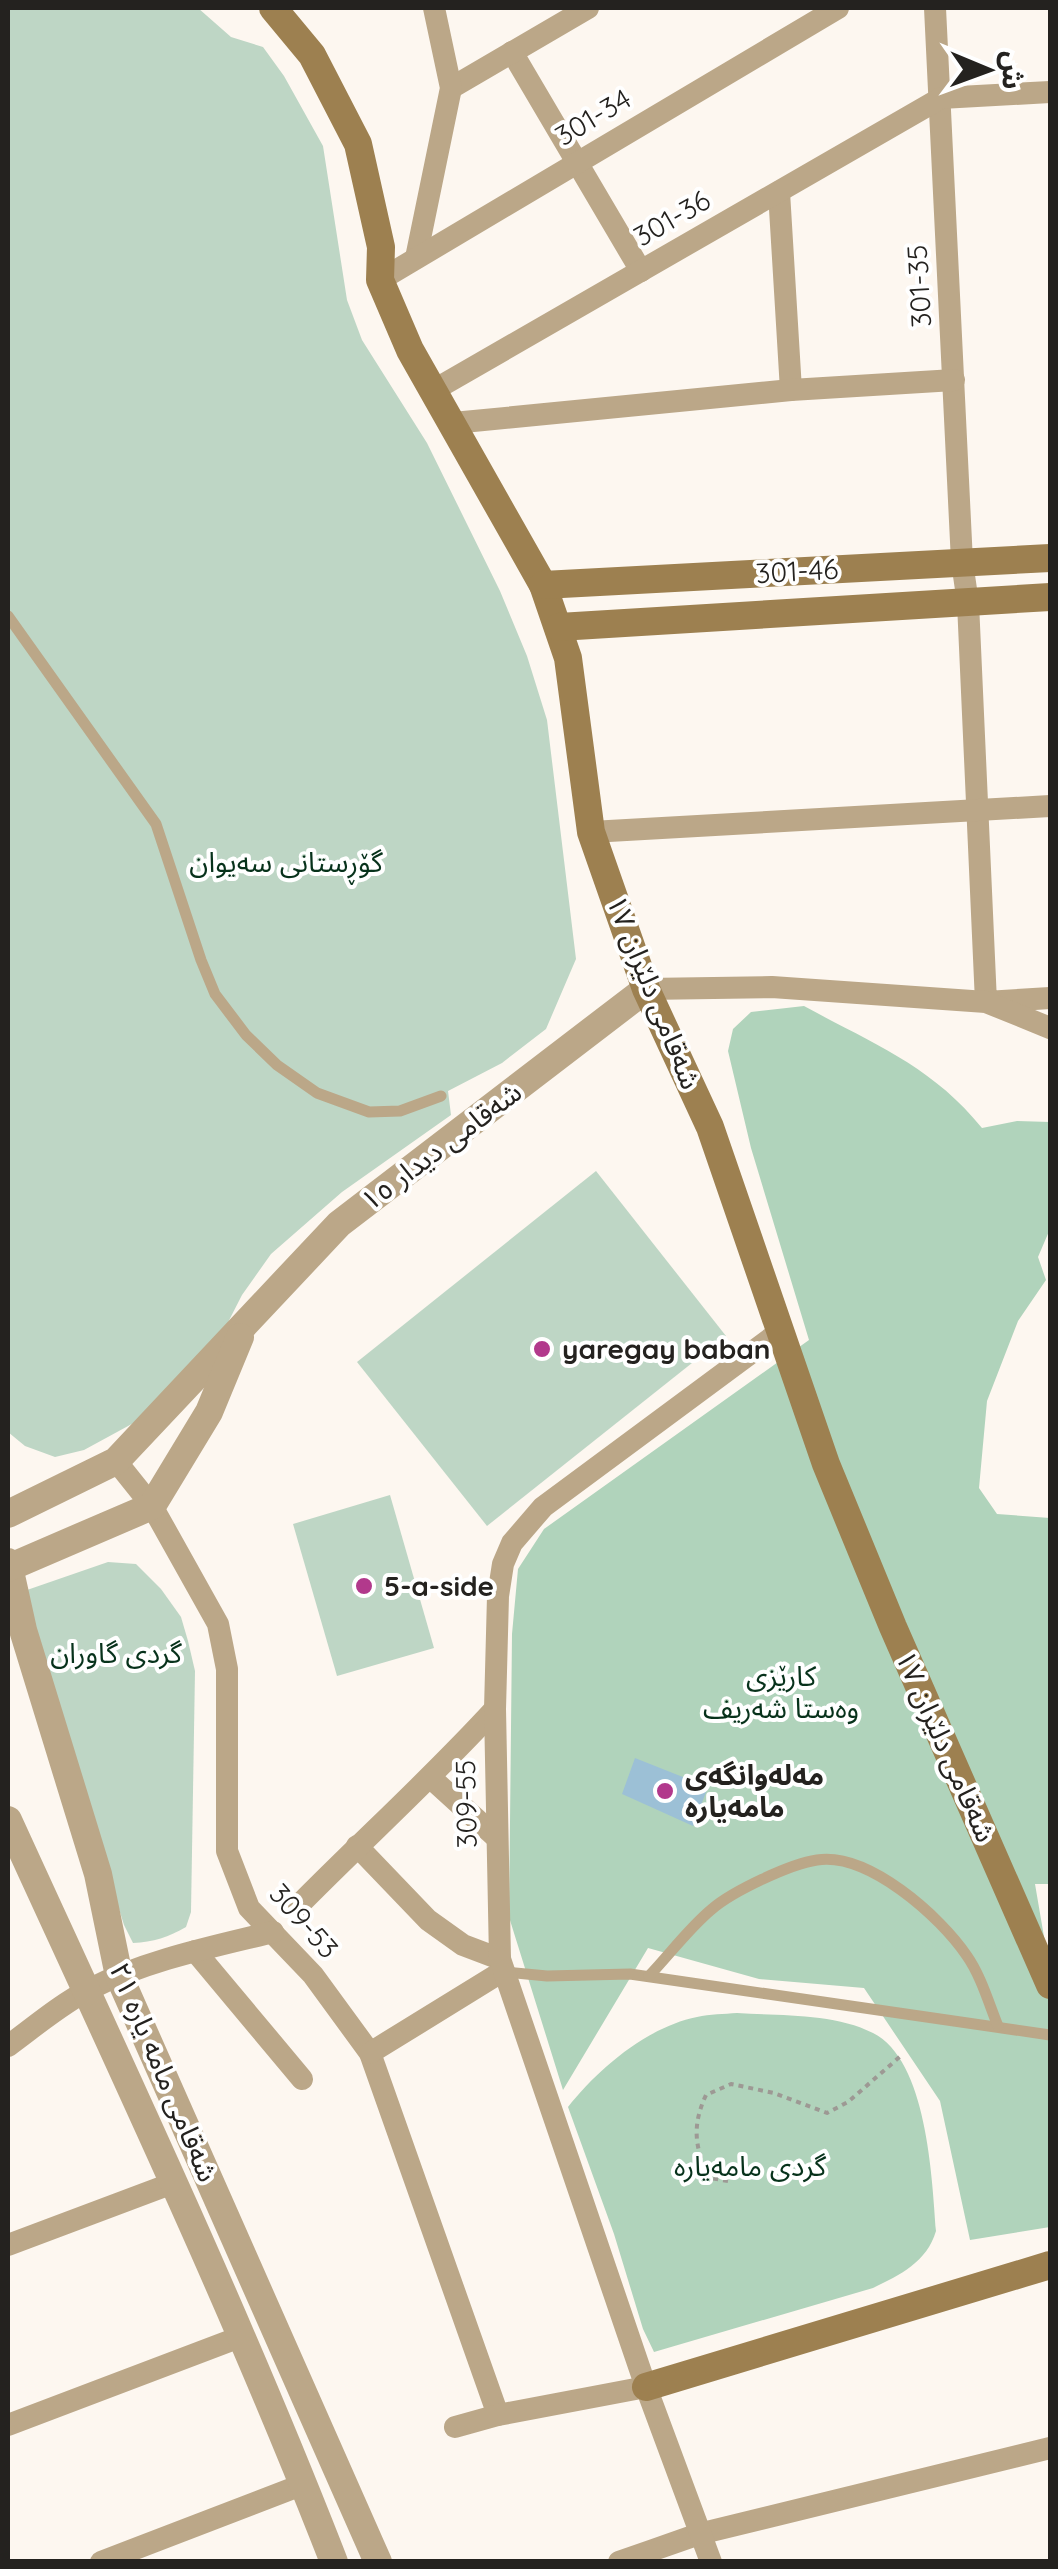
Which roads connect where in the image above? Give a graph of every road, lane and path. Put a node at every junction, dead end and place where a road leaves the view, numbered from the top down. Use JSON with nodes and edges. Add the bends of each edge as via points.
{"nodes":[{"id":1,"x":274,"y":8,"type":"edge"},
{"id":2,"x":434,"y":8,"type":"edge"},
{"id":3,"x":588,"y":8,"type":"edge"},
{"id":4,"x":838,"y":8,"type":"edge"},
{"id":5,"x":936,"y":8,"type":"edge"},
{"id":6,"x":512,"y":52,"type":"junction"},
{"id":7,"x":451,"y":88,"type":"junction"},
{"id":8,"x":1050,"y":92,"type":"edge"},
{"id":9,"x":940,"y":98,"type":"junction"},
{"id":10,"x":578,"y":160,"type":"junction"},
{"id":11,"x":779,"y":192,"type":"junction"},
{"id":12,"x":416,"y":258,"type":"junction"},
{"id":13,"x":641,"y":271,"type":"junction"},
{"id":14,"x":380,"y":280,"type":"junction"},
{"id":15,"x":954,"y":380,"type":"junction"},
{"id":16,"x":434,"y":390,"type":"junction"},
{"id":17,"x":791,"y":390,"type":"junction"},
{"id":18,"x":453,"y":423,"type":"junction"},
{"id":19,"x":1050,"y":558,"type":"edge"},
{"id":20,"x":962,"y":562,"type":"junction"},
{"id":21,"x":543,"y":585,"type":"junction"},
{"id":22,"x":1050,"y":597,"type":"edge"},
{"id":23,"x":968,"y":603,"type":"junction"},
{"id":24,"x":8,"y":616,"type":"edge"},
{"id":25,"x":559,"y":628,"type":"junction"},
{"id":26,"x":1050,"y":806,"type":"edge"},
{"id":27,"x":978,"y":810,"type":"junction"},
{"id":28,"x":591,"y":832,"type":"junction"},
{"id":29,"x":646,"y":989,"type":"junction"},
{"id":30,"x":1050,"y":998,"type":"edge"},
{"id":31,"x":986,"y":1002,"type":"junction"},
{"id":32,"x":1050,"y":1028,"type":"edge"},
{"id":33,"x":440,"y":1096,"type":"dead end"},
{"id":34,"x":249,"y":1317,"type":"junction"},
{"id":35,"x":782,"y":1330,"type":"junction"},
{"id":36,"x":116,"y":1461,"type":"junction"},
{"id":37,"x":152,"y":1506,"type":"junction"},
{"id":38,"x":8,"y":1514,"type":"edge"},
{"id":39,"x":8,"y":1566,"type":"edge"},
{"id":40,"x":494,"y":1709,"type":"junction"},
{"id":41,"x":431,"y":1778,"type":"junction"},
{"id":42,"x":8,"y":1820,"type":"edge"},
{"id":43,"x":497,"y":1838,"type":"junction"},
{"id":44,"x":357,"y":1846,"type":"junction"},
{"id":45,"x":299,"y":1905,"type":"dead end"},
{"id":46,"x":274,"y":1932,"type":"junction"},
{"id":47,"x":195,"y":1951,"type":"junction"},
{"id":48,"x":501,"y":1965,"type":"junction"},
{"id":49,"x":119,"y":1976,"type":"junction"},
{"id":50,"x":649,"y":1976,"type":"junction"},
{"id":51,"x":1050,"y":1985,"type":"edge"},
{"id":52,"x":86,"y":1991,"type":"junction"},
{"id":53,"x":998,"y":2026,"type":"junction"},
{"id":54,"x":1050,"y":2035,"type":"edge"},
{"id":55,"x":8,"y":2046,"type":"edge"},
{"id":56,"x":370,"y":2053,"type":"junction"},
{"id":57,"x":903,"y":2054,"type":"dead end"},
{"id":58,"x":302,"y":2080,"type":"dead end"},
{"id":59,"x":728,"y":2181,"type":"dead end"},
{"id":60,"x":173,"y":2182,"type":"junction"},
{"id":61,"x":8,"y":2245,"type":"edge"},
{"id":62,"x":1050,"y":2265,"type":"edge"},
{"id":63,"x":240,"y":2337,"type":"junction"},
{"id":64,"x":646,"y":2386,"type":"junction"},
{"id":65,"x":498,"y":2415,"type":"junction"},
{"id":66,"x":8,"y":2425,"type":"edge"},
{"id":67,"x":456,"y":2427,"type":"dead end"},
{"id":68,"x":1050,"y":2448,"type":"edge"},
{"id":69,"x":304,"y":2484,"type":"junction"},
{"id":70,"x":699,"y":2534,"type":"junction"},
{"id":71,"x":102,"y":2562,"type":"edge"},
{"id":72,"x":334,"y":2562,"type":"edge"},
{"id":73,"x":378,"y":2562,"type":"edge"},
{"id":74,"x":619,"y":2562,"type":"edge"},
{"id":75,"x":711,"y":2562,"type":"edge"}],
"edges":[{"from":1,"to":14,"type":"main road","name":"شەقامی دلێران ١٧","via":[[312,55],[358,144],[381,247]]},
{"from":2,"to":7,"type":"street"},
{"from":3,"to":6,"type":"street"},
{"from":4,"to":10,"type":"street","name":"301-34"},
{"from":5,"to":9,"type":"street","name":"301-35"},
{"from":6,"to":7,"type":"street"},
{"from":6,"to":10,"type":"street"},
{"from":7,"to":12,"type":"street"},
{"from":8,"to":9,"type":"street"},
{"from":9,"to":11,"type":"street","name":"301-36"},
{"from":9,"to":15,"type":"street","name":"301-35"},
{"from":10,"to":12,"type":"street","name":"301-34"},
{"from":10,"to":13,"type":"street"},
{"from":11,"to":13,"type":"street","name":"301-36"},
{"from":11,"to":17,"type":"street"},
{"from":12,"to":14,"type":"street","name":"301-34"},
{"from":13,"to":16,"type":"street","name":"301-36"},
{"from":14,"to":16,"type":"main road","name":"شەقامی دلێران ١٧"},
{"from":15,"to":17,"type":"street"},
{"from":15,"to":20,"type":"street","name":"301-35"},
{"from":16,"to":18,"type":"main road","name":"شەقامی دلێران ١٧"},
{"from":17,"to":18,"type":"street"},
{"from":18,"to":21,"type":"main road","name":"شەقامی دلێران ١٧"},
{"from":19,"to":20,"type":"main road","name":"301-46"},
{"from":20,"to":21,"type":"main road","name":"301-46"},
{"from":20,"to":23,"type":"street","name":"301-35"},
{"from":21,"to":25,"type":"main road","name":"شەقامی دلێران ١٧"},
{"from":22,"to":23,"type":"main road","name":"301-46"},
{"from":23,"to":25,"type":"main road","name":"301-46"},
{"from":23,"to":27,"type":"street","name":"301-35"},
{"from":24,"to":33,"type":"lane","via":[[156,824],[215,994],[246,1035],[318,1093],[369,1112],[400,1111]]},
{"from":25,"to":28,"type":"main road","name":"شەقامی دلێران ١٧"},
{"from":26,"to":27,"type":"street"},
{"from":27,"to":28,"type":"street"},
{"from":27,"to":31,"type":"street","name":"301-35"},
{"from":28,"to":29,"type":"main road","name":"شەقامی دلێران ١٧"},
{"from":29,"to":31,"type":"street","via":[[772,987]]},
{"from":29,"to":34,"type":"street","name":"شەقامی دیدار ١٥","via":[[339,1224]]},
{"from":29,"to":35,"type":"main road","name":"شەقامی دلێران ١٧","via":[[710,1127]]},
{"from":30,"to":31,"type":"street"},
{"from":31,"to":32,"type":"street"},
{"from":34,"to":36,"type":"street","name":"شەقامی دیدار ١٥"},
{"from":34,"to":37,"type":"street","name":"شەقامی دیدار ١٥","via":[[209,1412]]},
{"from":35,"to":40,"type":"street","name":"309-55","via":[[525,1525],[503,1564]]},
{"from":35,"to":51,"type":"main road","name":"شەقامی دلێران ١٧","via":[[826,1464],[892,1627]]},
{"from":36,"to":37,"type":"street","name":"309-53"},
{"from":36,"to":38,"type":"street","name":"شەقامی دیدار ١٥"},
{"from":37,"to":39,"type":"street"},
{"from":37,"to":46,"type":"street","name":"309-53","via":[[218,1624],[227,1669],[227,1851],[249,1908]]},
{"from":39,"to":49,"type":"street","name":"شەقامی مامە یارە ٢١","via":[[98,1874]]},
{"from":40,"to":41,"type":"street"},
{"from":40,"to":43,"type":"street","name":"309-55"},
{"from":41,"to":43,"type":"street"},
{"from":41,"to":44,"type":"street"},
{"from":42,"to":52,"type":"street","name":"شەقامی مامە یارە ٢١"},
{"from":43,"to":48,"type":"street","name":"309-55"},
{"from":44,"to":45,"type":"street"},
{"from":44,"to":48,"type":"street","via":[[428,1920]]},
{"from":46,"to":47,"type":"street"},
{"from":46,"to":56,"type":"street","name":"309-53"},
{"from":47,"to":49,"type":"street"},
{"from":47,"to":58,"type":"street"},
{"from":48,"to":50,"type":"lane","via":[[547,1976]]},
{"from":48,"to":56,"type":"street"},
{"from":48,"to":64,"type":"street","name":"309-55"},
{"from":49,"to":52,"type":"street"},
{"from":49,"to":73,"type":"street","name":"شەقامی مامە یارە ٢١"},
{"from":50,"to":53,"type":"lane"},
{"from":50,"to":53,"type":"lane","via":[[714,1908],[758,1881],[817,1860],[848,1863],[892,1882],[946,1932],[968,1957]]},
{"from":52,"to":55,"type":"street"},
{"from":52,"to":60,"type":"street","name":"شەقامی مامە یارە ٢١"},
{"from":53,"to":54,"type":"lane"},
{"from":56,"to":65,"type":"street","name":"309-53"},
{"from":57,"to":59,"type":"path","via":[[827,2113],[731,2084],[706,2095],[694,2132],[699,2158],[710,2178]]},
{"from":60,"to":61,"type":"street"},
{"from":60,"to":63,"type":"street","name":"شەقامی مامە یارە ٢١"},
{"from":62,"to":64,"type":"main road"},
{"from":63,"to":66,"type":"street"},
{"from":63,"to":69,"type":"street","name":"شەقامی مامە یارە ٢١"},
{"from":64,"to":65,"type":"street"},
{"from":64,"to":70,"type":"street","name":"309-55"},
{"from":65,"to":67,"type":"street"},
{"from":68,"to":70,"type":"street"},
{"from":69,"to":71,"type":"street"},
{"from":69,"to":72,"type":"street","name":"شەقامی مامە یارە ٢١"},
{"from":70,"to":74,"type":"street"},
{"from":70,"to":75,"type":"street","name":"309-55"}]}
